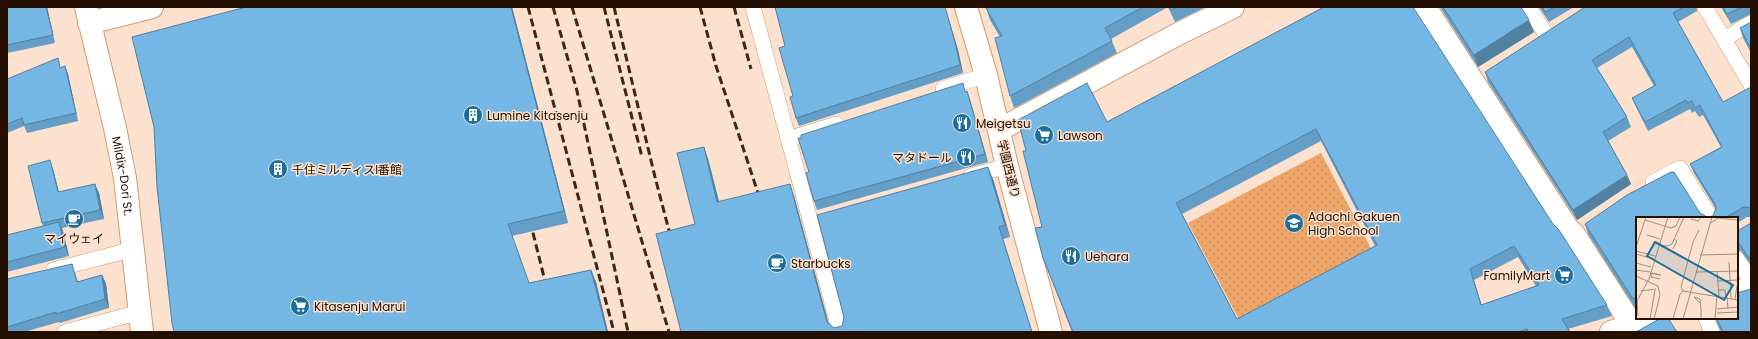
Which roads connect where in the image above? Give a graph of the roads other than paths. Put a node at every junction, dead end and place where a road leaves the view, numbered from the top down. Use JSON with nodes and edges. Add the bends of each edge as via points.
{"nodes":[{"id":1,"x":152,"y":7,"type":"edge"},
{"id":2,"x":753,"y":7,"type":"edge"},
{"id":3,"x":966,"y":7,"type":"edge"},
{"id":4,"x":1233,"y":7,"type":"edge"},
{"id":5,"x":1425,"y":7,"type":"edge"},
{"id":6,"x":1528,"y":7,"type":"edge"},
{"id":7,"x":1705,"y":7,"type":"edge"},
{"id":8,"x":88,"y":15,"type":"edge"},
{"id":9,"x":1751,"y":23,"type":"edge"},
{"id":10,"x":1724,"y":39,"type":"junction"},
{"id":11,"x":1534,"y":43,"type":"edge"},
{"id":12,"x":986,"y":75,"type":"junction"},
{"id":13,"x":1751,"y":85,"type":"edge"},
{"id":14,"x":926,"y":95,"type":"edge"},
{"id":15,"x":854,"y":118,"type":"edge"},
{"id":16,"x":999,"y":130,"type":"junction"},
{"id":17,"x":788,"y":139,"type":"junction"},
{"id":18,"x":1007,"y":166,"type":"junction"},
{"id":19,"x":954,"y":181,"type":"edge"},
{"id":20,"x":1640,"y":190,"type":"edge"},
{"id":21,"x":826,"y":217,"type":"edge"},
{"id":22,"x":1710,"y":217,"type":"edge"},
{"id":23,"x":810,"y":221,"type":"junction"},
{"id":24,"x":134,"y":249,"type":"junction"},
{"id":25,"x":1738,"y":261,"type":"edge"},
{"id":26,"x":37,"y":274,"type":"edge"},
{"id":27,"x":1751,"y":281,"type":"edge"},
{"id":28,"x":1751,"y":287,"type":"edge"},
{"id":29,"x":1738,"y":292,"type":"edge"},
{"id":30,"x":1651,"y":319,"type":"edge"},
{"id":31,"x":1706,"y":319,"type":"edge"},
{"id":32,"x":141,"y":322,"type":"edge"},
{"id":33,"x":1632,"y":325,"type":"junction"},
{"id":34,"x":66,"y":332,"type":"edge"},
{"id":35,"x":840,"y":332,"type":"edge"},
{"id":36,"x":1052,"y":332,"type":"edge"},
{"id":37,"x":1611,"y":332,"type":"edge"},
{"id":38,"x":1712,"y":332,"type":"edge"}],
"edges":[{"from":1,"to":8,"type":"street","name":"Mildix-Dori St."},
{"from":2,"to":17,"type":"lane"},
{"from":3,"to":12,"type":"street","name":"学園西通り"},
{"from":4,"to":16,"type":"street"},
{"from":5,"to":33,"type":"street","via":[[1479,77],[1568,229],[1580,228]]},
{"from":6,"to":11,"type":"lane","via":[[1552,30]]},
{"from":7,"to":10,"type":"lane"},
{"from":8,"to":24,"type":"street","name":"Mildix-Dori St.","via":[[117,135]]},
{"from":9,"to":10,"type":"lane"},
{"from":10,"to":13,"type":"lane"},
{"from":12,"to":14,"type":"lane"},
{"from":12,"to":16,"type":"street","name":"学園西通り"},
{"from":15,"to":17,"type":"lane"},
{"from":16,"to":18,"type":"street","name":"学園西通り"},
{"from":17,"to":23,"type":"lane"},
{"from":18,"to":19,"type":"lane"},
{"from":18,"to":36,"type":"street","name":"学園西通り"},
{"from":20,"to":22,"type":"lane","via":[[1680,168]]},
{"from":21,"to":23,"type":"lane"},
{"from":23,"to":35,"type":"lane"},
{"from":24,"to":26,"type":"lane"},
{"from":24,"to":32,"type":"street","name":"Mildix-Dori St."},
{"from":25,"to":27,"type":"lane"},
{"from":28,"to":29,"type":"street"},
{"from":30,"to":33,"type":"street"},
{"from":31,"to":38,"type":"lane"},
{"from":32,"to":34,"type":"lane"},
{"from":33,"to":37,"type":"street"}]}
